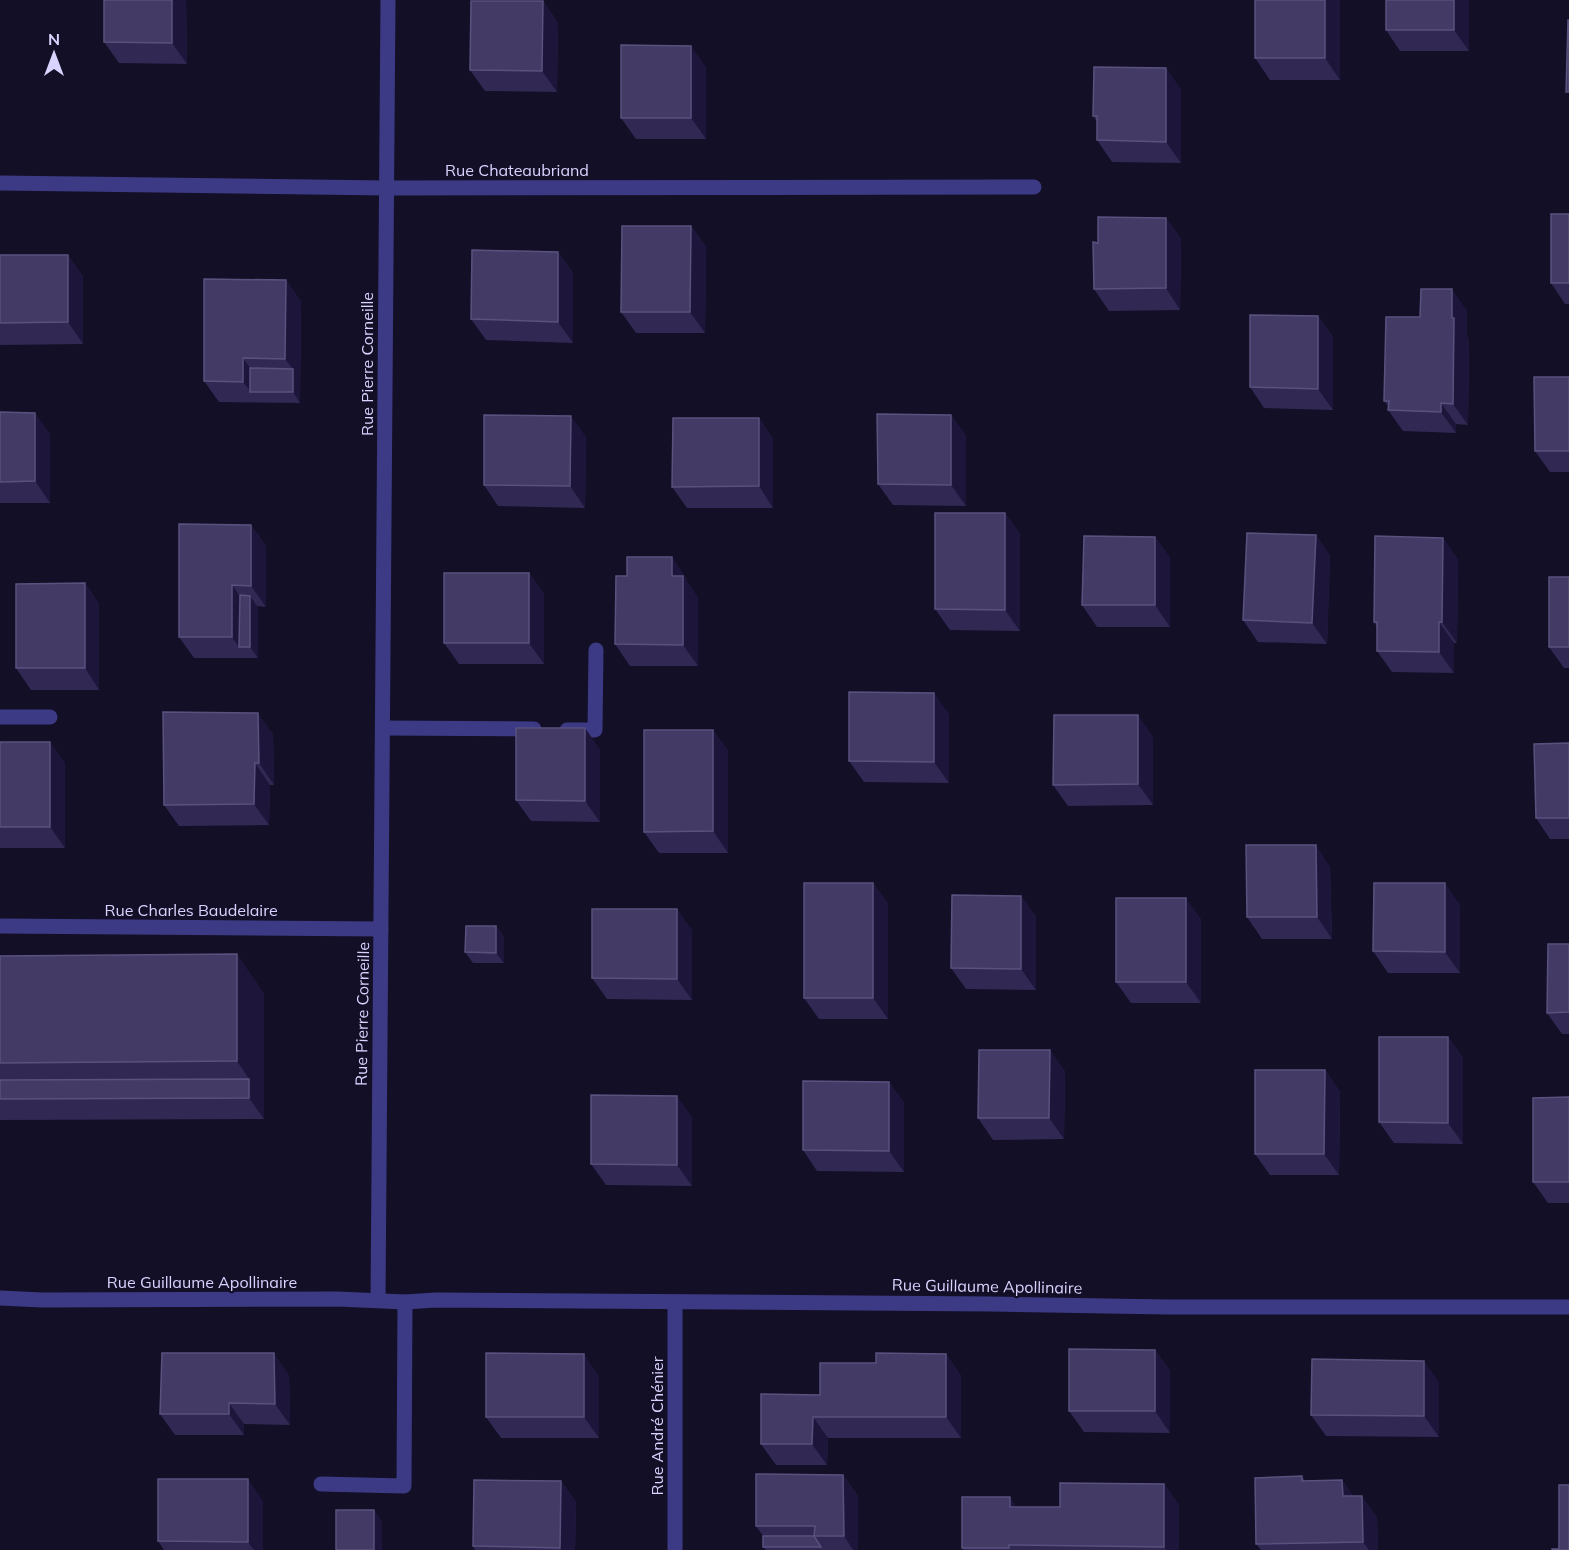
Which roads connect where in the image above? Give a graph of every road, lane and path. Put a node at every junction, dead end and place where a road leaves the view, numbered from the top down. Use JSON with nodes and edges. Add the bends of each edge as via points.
{"nodes":[{"id":1,"x":388,"y":0,"type":"edge"},
{"id":2,"x":0,"y":183,"type":"edge"},
{"id":3,"x":1034,"y":187,"type":"dead end"},
{"id":4,"x":387,"y":188,"type":"junction"},
{"id":5,"x":596,"y":650,"type":"dead end"},
{"id":6,"x":0,"y":717,"type":"edge"},
{"id":7,"x":50,"y":717,"type":"dead end"},
{"id":8,"x":383,"y":728,"type":"junction"},
{"id":9,"x":0,"y":927,"type":"edge"},
{"id":10,"x":381,"y":929,"type":"junction"},
{"id":11,"x":0,"y":1298,"type":"edge"},
{"id":12,"x":378,"y":1300,"type":"junction"},
{"id":13,"x":405,"y":1302,"type":"junction"},
{"id":14,"x":675,"y":1302,"type":"junction"},
{"id":15,"x":1569,"y":1306,"type":"edge"},
{"id":16,"x":321,"y":1484,"type":"dead end"},
{"id":17,"x":675,"y":1550,"type":"edge"}],
"edges":[{"from":1,"to":4,"type":"street","name":"Rue Pierre Corneille"},
{"from":2,"to":4,"type":"street","name":"Rue Chateaubriand"},
{"from":3,"to":4,"type":"street","name":"Rue Chateaubriand"},
{"from":4,"to":8,"type":"street","name":"Rue Pierre Corneille"},
{"from":5,"to":8,"type":"street","via":[[595,730]]},
{"from":6,"to":7,"type":"street"},
{"from":8,"to":10,"type":"street","name":"Rue Pierre Corneille"},
{"from":9,"to":10,"type":"street","name":"Rue Charles Baudelaire"},
{"from":10,"to":12,"type":"street","name":"Rue Pierre Corneille"},
{"from":11,"to":12,"type":"street","name":"Rue Guillaume Apollinaire"},
{"from":12,"to":13,"type":"street","name":"Rue Guillaume Apollinaire"},
{"from":13,"to":14,"type":"street","name":"Rue Guillaume Apollinaire"},
{"from":13,"to":16,"type":"street","via":[[404,1486]]},
{"from":14,"to":15,"type":"street","name":"Rue Guillaume Apollinaire"},
{"from":14,"to":17,"type":"street","name":"Rue André Chénier"}]}
